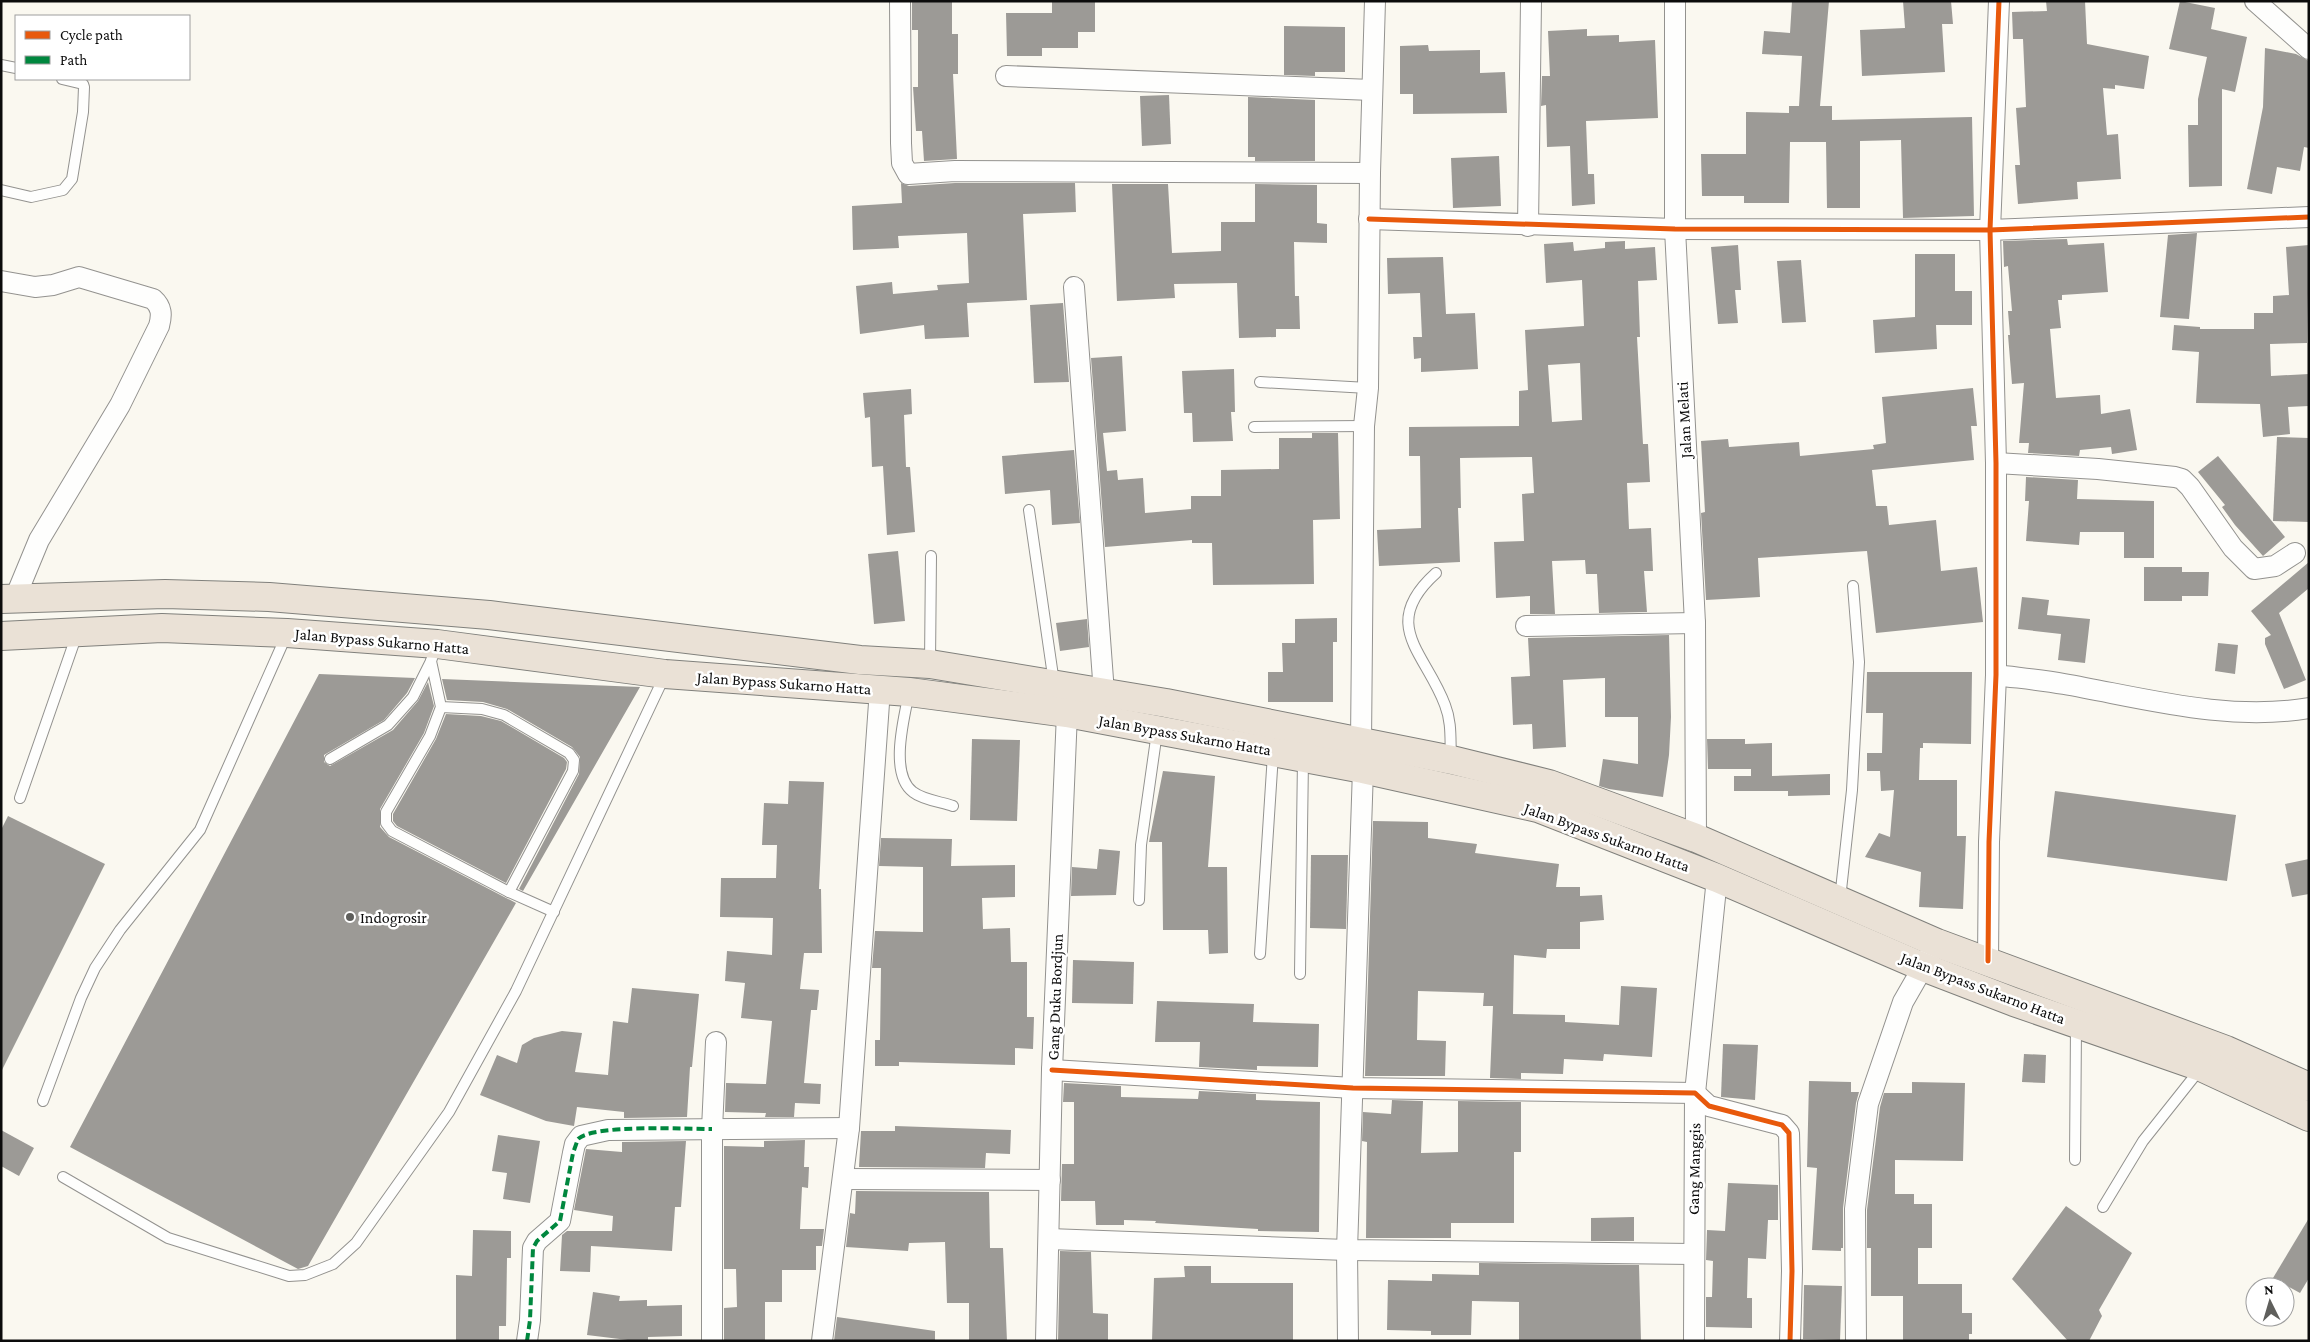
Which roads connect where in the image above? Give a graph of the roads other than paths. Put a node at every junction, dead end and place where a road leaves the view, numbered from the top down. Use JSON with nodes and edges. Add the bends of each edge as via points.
{"nodes":[{"id":1,"x":900,"y":1,"type":"edge"},
{"id":2,"x":1375,"y":1,"type":"edge"},
{"id":3,"x":1530,"y":1,"type":"edge"},
{"id":4,"x":1675,"y":1,"type":"edge"},
{"id":5,"x":1999,"y":1,"type":"edge"},
{"id":6,"x":2255,"y":1,"type":"edge"},
{"id":7,"x":2309,"y":49,"type":"edge"},
{"id":8,"x":1,"y":65,"type":"edge"},
{"id":9,"x":15,"y":68,"type":"edge"},
{"id":10,"x":1006,"y":76,"type":"dead end"},
{"id":11,"x":66,"y":80,"type":"edge"},
{"id":12,"x":1372,"y":90,"type":"junction"},
{"id":13,"x":1370,"y":172,"type":"junction"},
{"id":14,"x":1,"y":190,"type":"edge"},
{"id":15,"x":2309,"y":217,"type":"edge"},
{"id":16,"x":1369,"y":219,"type":"junction"},
{"id":17,"x":1528,"y":226,"type":"junction"},
{"id":18,"x":1675,"y":230,"type":"junction"},
{"id":19,"x":1990,"y":230,"type":"junction"},
{"id":20,"x":1,"y":280,"type":"edge"},
{"id":21,"x":1074,"y":287,"type":"dead end"},
{"id":22,"x":1260,"y":382,"type":"dead end"},
{"id":23,"x":1368,"y":388,"type":"junction"},
{"id":24,"x":1364,"y":426,"type":"junction"},
{"id":25,"x":1254,"y":427,"type":"dead end"},
{"id":26,"x":1996,"y":463,"type":"junction"},
{"id":27,"x":1029,"y":510,"type":"dead end"},
{"id":28,"x":2295,"y":553,"type":"dead end"},
{"id":29,"x":931,"y":556,"type":"dead end"},
{"id":30,"x":1436,"y":573,"type":"dead end"},
{"id":31,"x":1853,"y":586,"type":"dead end"},
{"id":32,"x":8,"y":599,"type":"edge"},
{"id":33,"x":1695,"y":623,"type":"junction"},
{"id":34,"x":1526,"y":626,"type":"dead end"},
{"id":35,"x":618,"y":630,"type":"junction"},
{"id":36,"x":78,"y":631,"type":"junction"},
{"id":37,"x":287,"y":633,"type":"junction"},
{"id":38,"x":1,"y":636,"type":"edge"},
{"id":39,"x":669,"y":637,"type":"junction"},
{"id":40,"x":434,"y":653,"type":"junction"},
{"id":41,"x":930,"y":664,"type":"junction"},
{"id":42,"x":614,"y":667,"type":"junction"},
{"id":43,"x":665,"y":674,"type":"junction"},
{"id":44,"x":1996,"y":675,"type":"junction"},
{"id":45,"x":1054,"y":684,"type":"junction"},
{"id":46,"x":880,"y":690,"type":"junction"},
{"id":47,"x":909,"y":692,"type":"junction"},
{"id":48,"x":1104,"y":693,"type":"junction"},
{"id":49,"x":441,"y":707,"type":"junction"},
{"id":50,"x":2309,"y":708,"type":"edge"},
{"id":51,"x":1067,"y":713,"type":"junction"},
{"id":52,"x":1157,"y":730,"type":"junction"},
{"id":53,"x":1274,"y":750,"type":"junction"},
{"id":54,"x":1362,"y":756,"type":"junction"},
{"id":55,"x":1303,"y":758,"type":"junction"},
{"id":56,"x":330,"y":759,"type":"dead end"},
{"id":57,"x":1452,"y":760,"type":"junction"},
{"id":58,"x":20,"y":798,"type":"dead end"},
{"id":59,"x":954,"y":806,"type":"dead end"},
{"id":60,"x":1696,"y":838,"type":"junction"},
{"id":61,"x":1717,"y":878,"type":"junction"},
{"id":62,"x":509,"y":892,"type":"junction"},
{"id":63,"x":1840,"y":899,"type":"junction"},
{"id":64,"x":1139,"y":900,"type":"dead end"},
{"id":65,"x":554,"y":912,"type":"junction"},
{"id":66,"x":1886,"y":919,"type":"junction"},
{"id":67,"x":1937,"y":943,"type":"junction"},
{"id":68,"x":1875,"y":946,"type":"junction"},
{"id":69,"x":1260,"y":954,"type":"dead end"},
{"id":70,"x":1988,"y":961,"type":"junction"},
{"id":71,"x":1923,"y":967,"type":"junction"},
{"id":72,"x":1300,"y":974,"type":"dead end"},
{"id":73,"x":2076,"y":1022,"type":"junction"},
{"id":74,"x":716,"y":1042,"type":"dead end"},
{"id":75,"x":2201,"y":1067,"type":"junction"},
{"id":76,"x":1052,"y":1070,"type":"junction"},
{"id":77,"x":2309,"y":1087,"type":"edge"},
{"id":78,"x":1353,"y":1088,"type":"junction"},
{"id":79,"x":1695,"y":1093,"type":"junction"},
{"id":80,"x":43,"y":1101,"type":"dead end"},
{"id":81,"x":2309,"y":1117,"type":"edge"},
{"id":82,"x":849,"y":1128,"type":"junction"},
{"id":83,"x":712,"y":1129,"type":"junction"},
{"id":84,"x":2075,"y":1160,"type":"dead end"},
{"id":85,"x":64,"y":1176,"type":"dead end"},
{"id":86,"x":843,"y":1179,"type":"junction"},
{"id":87,"x":1050,"y":1180,"type":"junction"},
{"id":88,"x":2103,"y":1208,"type":"dead end"},
{"id":89,"x":1049,"y":1239,"type":"junction"},
{"id":90,"x":1347,"y":1250,"type":"junction"},
{"id":91,"x":1693,"y":1254,"type":"junction"},
{"id":92,"x":527,"y":1341,"type":"edge"},
{"id":93,"x":712,"y":1341,"type":"edge"},
{"id":94,"x":822,"y":1341,"type":"edge"},
{"id":95,"x":1046,"y":1341,"type":"edge"},
{"id":96,"x":1348,"y":1341,"type":"edge"},
{"id":97,"x":1694,"y":1341,"type":"edge"},
{"id":98,"x":1790,"y":1341,"type":"edge"},
{"id":99,"x":1856,"y":1341,"type":"edge"}],
"edges":[{"from":1,"to":13,"type":"street","via":[[900,143],[902,163],[908,174],[956,171]]},
{"from":2,"to":12,"type":"street"},
{"from":3,"to":17,"type":"street"},
{"from":4,"to":18,"type":"street","name":"Jalan Melati"},
{"from":5,"to":19,"type":"street"},
{"from":6,"to":7,"type":"street"},
{"from":8,"to":9,"type":"lane"},
{"from":10,"to":12,"type":"street"},
{"from":11,"to":14,"type":"lane","via":[[84,87],[72,179],[63,190],[31,197]]},
{"from":12,"to":13,"type":"street"},
{"from":13,"to":16,"type":"street"},
{"from":15,"to":19,"type":"street"},
{"from":16,"to":17,"type":"street"},
{"from":16,"to":23,"type":"street"},
{"from":17,"to":18,"type":"street"},
{"from":18,"to":19,"type":"street"},
{"from":18,"to":33,"type":"street","name":"Jalan Melati"},
{"from":19,"to":26,"type":"street"},
{"from":20,"to":32,"type":"street","via":[[35,287],[79,277],[153,299],[158,303],[162,317],[120,405],[39,540]]},
{"from":21,"to":48,"type":"street"},
{"from":22,"to":23,"type":"lane"},
{"from":23,"to":24,"type":"street"},
{"from":24,"to":25,"type":"lane"},
{"from":24,"to":54,"type":"street"},
{"from":26,"to":28,"type":"street","via":[[2098,469],[2182,479],[2233,548],[2254,569],[2274,566]]},
{"from":26,"to":44,"type":"street"},
{"from":27,"to":45,"type":"lane"},
{"from":29,"to":41,"type":"lane"},
{"from":30,"to":57,"type":"lane","via":[[1423,584],[1406,619],[1410,638],[1445,704],[1452,728]]},
{"from":31,"to":63,"type":"lane","via":[[1858,662],[1852,790]]},
{"from":32,"to":35,"type":"highway","name":"Jalan Bypass Sukarno Hatta","via":[[165,594],[269,597],[488,615]]},
{"from":33,"to":34,"type":"street"},
{"from":33,"to":60,"type":"street","name":"Jalan Melati"},
{"from":35,"to":39,"type":"highway","name":"Jalan Bypass Sukarno Hatta"},
{"from":35,"to":42,"type":"highway"},
{"from":36,"to":37,"type":"highway","name":"Jalan Bypass Sukarno Hatta","via":[[162,628]]},
{"from":36,"to":38,"type":"highway","name":"Jalan Bypass Sukarno Hatta"},
{"from":36,"to":58,"type":"lane"},
{"from":37,"to":40,"type":"highway","name":"Jalan Bypass Sukarno Hatta"},
{"from":37,"to":80,"type":"lane","via":[[200,830],[120,930],[95,968]]},
{"from":39,"to":41,"type":"highway","name":"Jalan Bypass Sukarno Hatta","via":[[860,660]]},
{"from":39,"to":43,"type":"highway"},
{"from":40,"to":42,"type":"highway","name":"Jalan Bypass Sukarno Hatta"},
{"from":40,"to":49,"type":"lane"},
{"from":40,"to":56,"type":"lane","via":[[413,697],[388,725]]},
{"from":41,"to":45,"type":"highway","name":"Jalan Bypass Sukarno Hatta"},
{"from":42,"to":43,"type":"highway","name":"Jalan Bypass Sukarno Hatta"},
{"from":43,"to":46,"type":"highway","name":"Jalan Bypass Sukarno Hatta"},
{"from":43,"to":65,"type":"lane"},
{"from":44,"to":50,"type":"street","via":[[2204,709],[2256,712]]},
{"from":44,"to":70,"type":"street"},
{"from":45,"to":48,"type":"highway","name":"Jalan Bypass Sukarno Hatta"},
{"from":46,"to":47,"type":"highway","name":"Jalan Bypass Sukarno Hatta"},
{"from":46,"to":82,"type":"street"},
{"from":47,"to":51,"type":"highway","name":"Jalan Bypass Sukarno Hatta"},
{"from":47,"to":59,"type":"lane","via":[[900,737],[900,766],[905,782],[914,793]]},
{"from":48,"to":54,"type":"highway","name":"Jalan Bypass Sukarno Hatta","via":[[1166,702]]},
{"from":49,"to":62,"type":"lane","via":[[430,736],[386,812],[386,824],[392,831]]},
{"from":49,"to":62,"type":"lane","via":[[482,709],[504,715],[569,753],[574,760],[573,771]]},
{"from":51,"to":52,"type":"highway","name":"Jalan Bypass Sukarno Hatta"},
{"from":51,"to":76,"type":"street","name":"Gang Duku Bordjun"},
{"from":52,"to":53,"type":"highway","name":"Jalan Bypass Sukarno Hatta"},
{"from":52,"to":64,"type":"lane","via":[[1144,822]]},
{"from":53,"to":55,"type":"highway","name":"Jalan Bypass Sukarno Hatta"},
{"from":53,"to":69,"type":"lane"},
{"from":54,"to":55,"type":"highway","name":"Jalan Bypass Sukarno Hatta"},
{"from":54,"to":57,"type":"highway","name":"Jalan Bypass Sukarno Hatta"},
{"from":54,"to":61,"type":"highway","name":"Jalan Bypass Sukarno Hatta","via":[[1538,808]]},
{"from":54,"to":78,"type":"street"},
{"from":55,"to":72,"type":"lane"},
{"from":57,"to":60,"type":"highway","name":"Jalan Bypass Sukarno Hatta","via":[[1549,784]]},
{"from":60,"to":63,"type":"highway","name":"Jalan Bypass Sukarno Hatta"},
{"from":61,"to":68,"type":"highway","name":"Jalan Bypass Sukarno Hatta"},
{"from":61,"to":79,"type":"street","name":"Gang Manggis"},
{"from":62,"to":65,"type":"lane"},
{"from":63,"to":66,"type":"highway","name":"Jalan Bypass Sukarno Hatta"},
{"from":65,"to":85,"type":"lane","via":[[516,992],[449,1112],[356,1243],[334,1264],[305,1275],[289,1276],[168,1238]]},
{"from":66,"to":67,"type":"highway","name":"Jalan Bypass Sukarno Hatta"},
{"from":66,"to":68,"type":"highway"},
{"from":67,"to":70,"type":"highway","name":"Jalan Bypass Sukarno Hatta"},
{"from":67,"to":71,"type":"street"},
{"from":68,"to":71,"type":"highway","name":"Jalan Bypass Sukarno Hatta"},
{"from":70,"to":77,"type":"highway","name":"Jalan Bypass Sukarno Hatta","via":[[2226,1050]]},
{"from":71,"to":73,"type":"highway","name":"Jalan Bypass Sukarno Hatta"},
{"from":71,"to":99,"type":"street","via":[[1895,1020],[1868,1104],[1855,1209]]},
{"from":73,"to":75,"type":"highway","name":"Jalan Bypass Sukarno Hatta"},
{"from":73,"to":84,"type":"lane"},
{"from":74,"to":83,"type":"street"},
{"from":75,"to":81,"type":"highway","name":"Jalan Bypass Sukarno Hatta"},
{"from":75,"to":88,"type":"lane","via":[[2143,1141]]},
{"from":76,"to":78,"type":"street"},
{"from":76,"to":87,"type":"street","name":"Gang Duku Bordjun"},
{"from":78,"to":79,"type":"street"},
{"from":78,"to":90,"type":"street"},
{"from":79,"to":91,"type":"street","name":"Gang Manggis"},
{"from":79,"to":98,"type":"street","via":[[1709,1106],[1782,1126],[1789,1133]]},
{"from":82,"to":83,"type":"street"},
{"from":82,"to":86,"type":"street"},
{"from":83,"to":92,"type":"street","via":[[608,1130],[578,1139],[560,1221],[533,1248]]},
{"from":83,"to":93,"type":"street"},
{"from":86,"to":87,"type":"street"},
{"from":86,"to":94,"type":"street"},
{"from":87,"to":89,"type":"street","name":"Gang Duku Bordjun"},
{"from":89,"to":90,"type":"street"},
{"from":89,"to":95,"type":"street","name":"Gang Duku Bordjun"},
{"from":90,"to":91,"type":"street"},
{"from":90,"to":96,"type":"street"},
{"from":91,"to":97,"type":"street","name":"Gang Manggis"}]}
